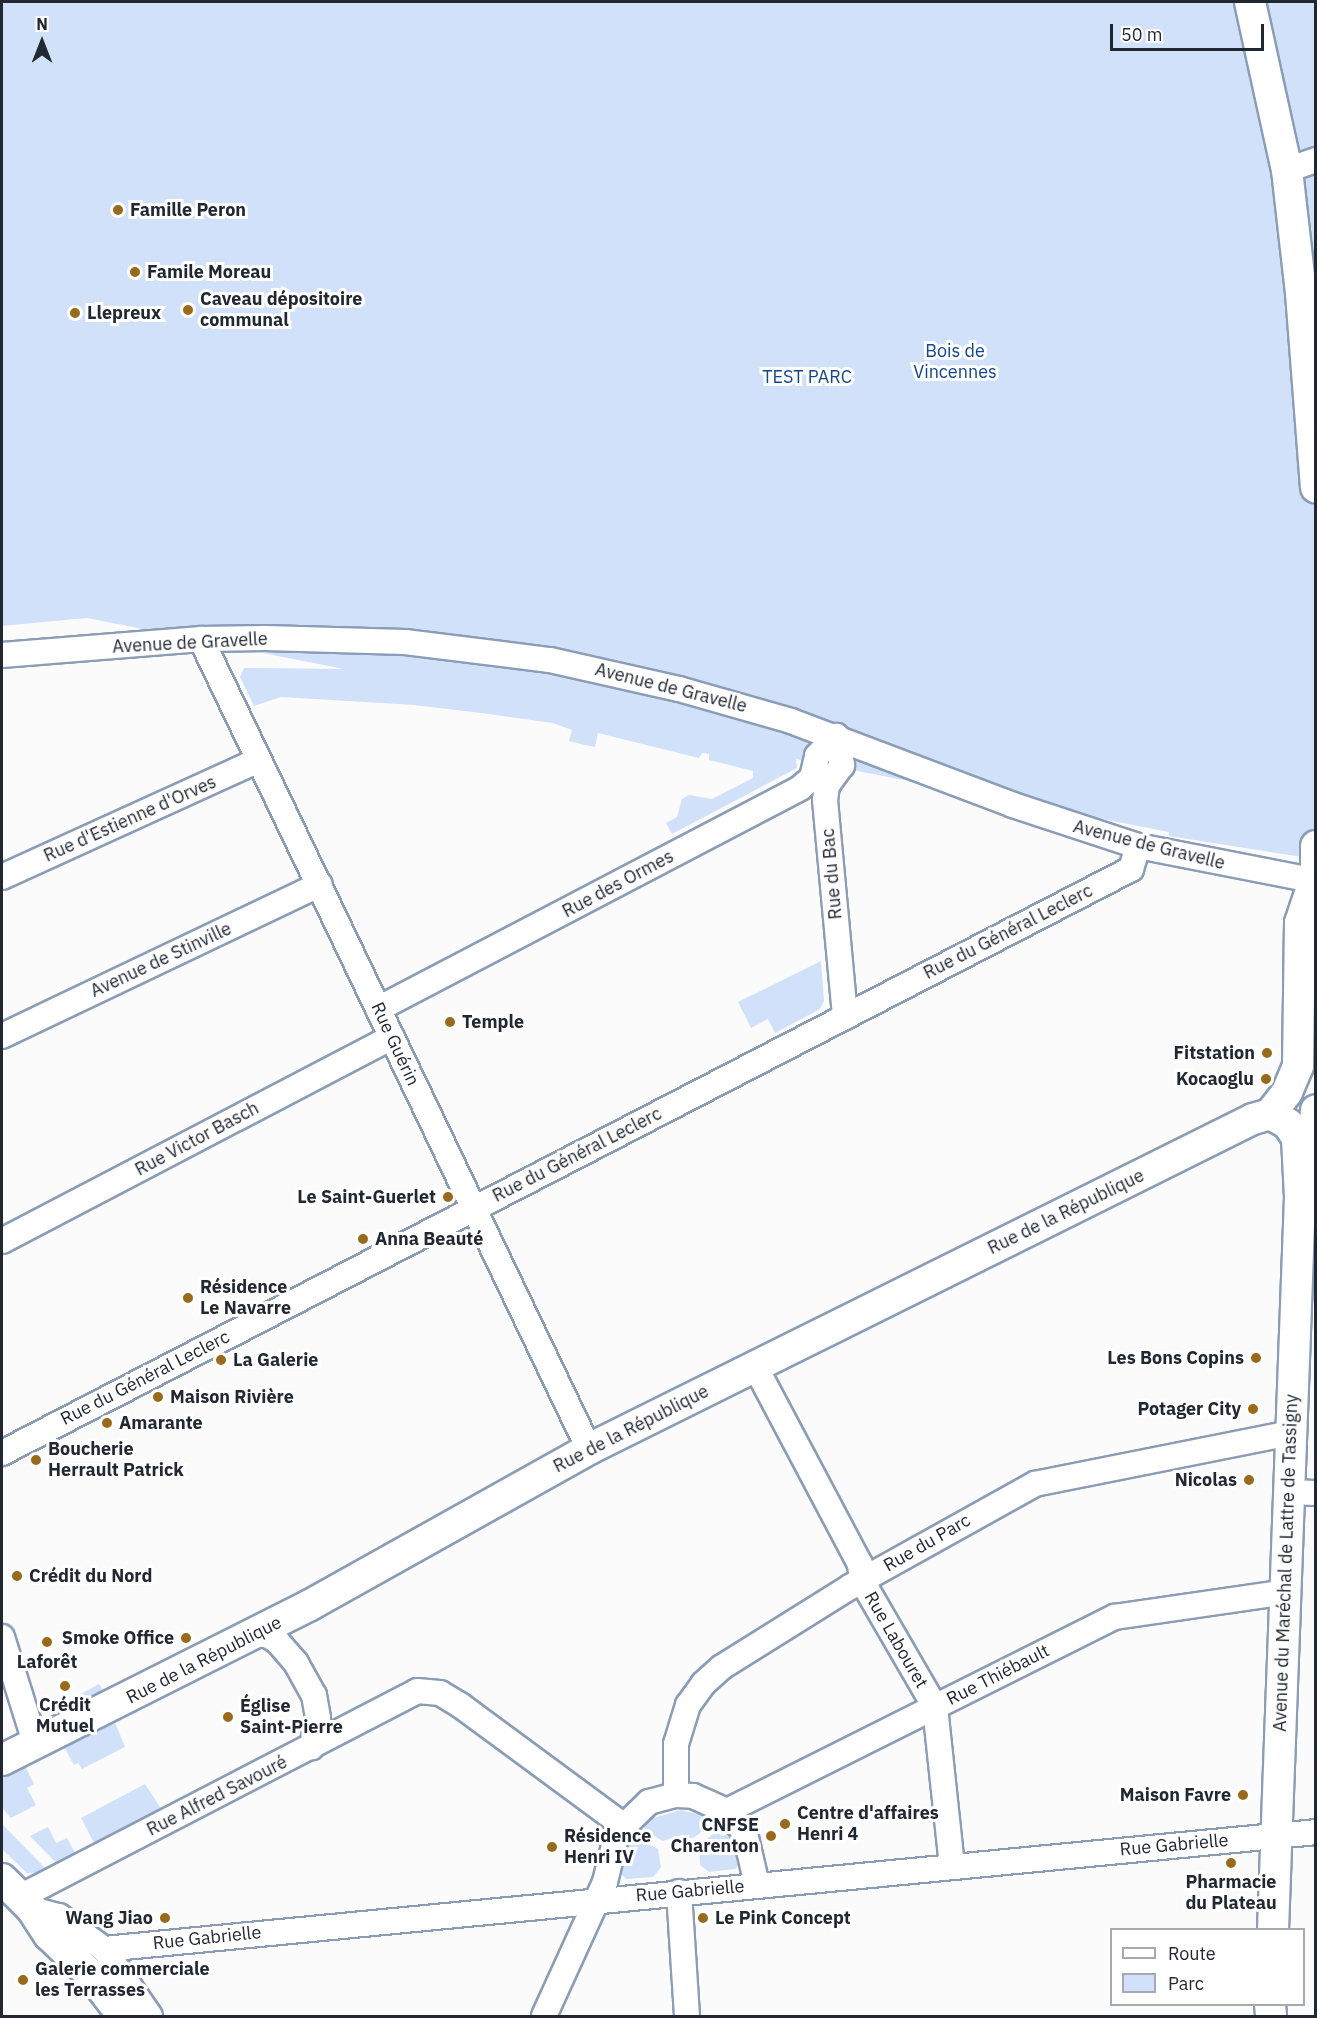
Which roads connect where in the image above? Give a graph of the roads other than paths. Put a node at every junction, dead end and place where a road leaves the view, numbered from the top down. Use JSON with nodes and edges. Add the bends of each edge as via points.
{"nodes":[{"id":1,"x":1250,"y":2,"type":"edge"},
{"id":2,"x":1316,"y":160,"type":"edge"},
{"id":3,"x":1287,"y":170,"type":"junction"},
{"id":4,"x":1316,"y":488,"type":"edge"},
{"id":5,"x":201,"y":639,"type":"junction"},
{"id":6,"x":2,"y":655,"type":"edge"},
{"id":7,"x":836,"y":736,"type":"junction"},
{"id":8,"x":259,"y":760,"type":"junction"},
{"id":9,"x":817,"y":788,"type":"junction"},
{"id":10,"x":1138,"y":846,"type":"junction"},
{"id":11,"x":1316,"y":846,"type":"edge"},
{"id":12,"x":2,"y":877,"type":"edge"},
{"id":13,"x":320,"y":884,"type":"junction"},
{"id":14,"x":1315,"y":884,"type":"edge"},
{"id":15,"x":378,"y":1009,"type":"junction"},
{"id":16,"x":845,"y":1017,"type":"junction"},
{"id":17,"x":2,"y":1036,"type":"edge"},
{"id":18,"x":392,"y":1037,"type":"junction"},
{"id":19,"x":1298,"y":1066,"type":"junction"},
{"id":20,"x":1314,"y":1110,"type":"edge"},
{"id":21,"x":1270,"y":1114,"type":"junction"},
{"id":22,"x":1300,"y":1197,"type":"junction"},
{"id":23,"x":474,"y":1208,"type":"junction"},
{"id":24,"x":2,"y":1241,"type":"edge"},
{"id":25,"x":755,"y":1365,"type":"junction"},
{"id":26,"x":1290,"y":1433,"type":"junction"},
{"id":27,"x":589,"y":1449,"type":"junction"},
{"id":28,"x":2,"y":1453,"type":"edge"},
{"id":29,"x":1302,"y":1493,"type":"edge"},
{"id":30,"x":862,"y":1581,"type":"junction"},
{"id":31,"x":1286,"y":1592,"type":"junction"},
{"id":32,"x":252,"y":1634,"type":"junction"},
{"id":33,"x":2,"y":1637,"type":"edge"},
{"id":34,"x":935,"y":1707,"type":"junction"},
{"id":35,"x":35,"y":1742,"type":"junction"},
{"id":36,"x":312,"y":1747,"type":"junction"},
{"id":37,"x":2,"y":1760,"type":"edge"},
{"id":38,"x":676,"y":1795,"type":"junction"},
{"id":39,"x":727,"y":1811,"type":"junction"},
{"id":40,"x":622,"y":1825,"type":"junction"},
{"id":41,"x":1316,"y":1832,"type":"edge"},
{"id":42,"x":1276,"y":1835,"type":"junction"},
{"id":43,"x":952,"y":1866,"type":"junction"},
{"id":44,"x":757,"y":1885,"type":"junction"},
{"id":45,"x":679,"y":1892,"type":"junction"},
{"id":46,"x":18,"y":1895,"type":"edge"},
{"id":47,"x":596,"y":1900,"type":"junction"},
{"id":48,"x":1273,"y":1928,"type":"edge"},
{"id":49,"x":104,"y":1949,"type":"junction"},
{"id":50,"x":123,"y":2016,"type":"edge"},
{"id":51,"x":150,"y":2016,"type":"edge"},
{"id":52,"x":544,"y":2016,"type":"edge"},
{"id":53,"x":687,"y":2016,"type":"edge"}],
"edges":[{"from":1,"to":3,"type":"main road"},
{"from":2,"to":3,"type":"street"},
{"from":3,"to":4,"type":"main road"},
{"from":5,"to":6,"type":"street","name":"Avenue de Gravelle"},
{"from":5,"to":7,"type":"street","name":"Avenue de Gravelle","via":[[405,642],[550,660],[722,700]]},
{"from":5,"to":8,"type":"street","name":"Rue Guérin"},
{"from":7,"to":9,"type":"street","via":[[842,765]]},
{"from":7,"to":10,"type":"street","name":"Avenue de Gravelle","via":[[1024,809]]},
{"from":8,"to":12,"type":"street","name":"Rue d'Estienne d'Orves"},
{"from":8,"to":13,"type":"street","name":"Rue Guérin"},
{"from":9,"to":15,"type":"street","name":"Rue des Ormes"},
{"from":9,"to":16,"type":"street","name":"Rue du Bac"},
{"from":10,"to":14,"type":"street","name":"Avenue de Gravelle"},
{"from":10,"to":16,"type":"street","name":"Rue du Général Leclerc","via":[[1131,869]]},
{"from":11,"to":14,"type":"main road","name":"Avenue du Maréchal de Lattre de Tassigny"},
{"from":13,"to":15,"type":"street","name":"Rue Guérin"},
{"from":13,"to":17,"type":"street","name":"Avenue de Stinville"},
{"from":14,"to":19,"type":"main road","name":"Avenue du Maréchal de Lattre de Tassigny","via":[[1300,923]]},
{"from":15,"to":18,"type":"street","name":"Rue Guérin"},
{"from":16,"to":23,"type":"street","name":"Rue du Général Leclerc"},
{"from":18,"to":23,"type":"street","name":"Rue Guérin"},
{"from":18,"to":24,"type":"street","name":"Rue Victor Basch"},
{"from":19,"to":20,"type":"street","name":"Avenue du Maréchal de Lattre de Tassigny","via":[[1302,1094]]},
{"from":19,"to":21,"type":"main road","name":"Avenue du Maréchal de Lattre de Tassigny","via":[[1287,1092]]},
{"from":20,"to":22,"type":"main road","name":"Avenue du Maréchal de Lattre de Tassigny","via":[[1310,1172]]},
{"from":21,"to":22,"type":"main road","name":"Avenue du Maréchal de Lattre de Tassigny","via":[[1287,1124],[1297,1138]]},
{"from":21,"to":25,"type":"main road","name":"Rue de la République"},
{"from":22,"to":26,"type":"main road","name":"Avenue du Maréchal de Lattre de Tassigny"},
{"from":23,"to":27,"type":"street","name":"Rue Guérin"},
{"from":23,"to":28,"type":"street","name":"Rue du Général Leclerc"},
{"from":25,"to":27,"type":"main road","name":"Rue de la République"},
{"from":25,"to":30,"type":"street","name":"Rue Labouret","via":[[860,1564]]},
{"from":26,"to":29,"type":"main road","name":"Avenue du Maréchal de Lattre de Tassigny"},
{"from":26,"to":30,"type":"street","name":"Rue du Parc","via":[[1035,1484]]},
{"from":27,"to":32,"type":"main road","name":"Rue de la République"},
{"from":29,"to":31,"type":"main road","name":"Avenue du Maréchal de Lattre de Tassigny"},
{"from":30,"to":34,"type":"street","name":"Rue Labouret"},
{"from":30,"to":38,"type":"street","name":"Rue du Parc","via":[[783,1627],[702,1684],[688,1705],[676,1744]]},
{"from":31,"to":34,"type":"street","name":"Rue Thiébault","via":[[1115,1617]]},
{"from":31,"to":42,"type":"main road","name":"Avenue du Maréchal de Lattre de Tassigny"},
{"from":32,"to":35,"type":"main road","name":"Rue de la République","via":[[55,1737]]},
{"from":32,"to":36,"type":"street","via":[[267,1635],[277,1641],[296,1663],[314,1695],[318,1718]]},
{"from":33,"to":35,"type":"street"},
{"from":34,"to":39,"type":"street","name":"Rue Thiébault"},
{"from":34,"to":43,"type":"street","name":"Rue Labouret"},
{"from":35,"to":37,"type":"main road","name":"Rue de la République"},
{"from":36,"to":40,"type":"street","name":"Rue Alfred Savouré","via":[[417,1691],[429,1690],[460,1705]]},
{"from":36,"to":46,"type":"street","name":"Rue Alfred Savouré"},
{"from":38,"to":39,"type":"street","via":[[704,1799]]},
{"from":38,"to":40,"type":"street","via":[[649,1802]]},
{"from":39,"to":44,"type":"street","via":[[745,1833]]},
{"from":40,"to":47,"type":"street","via":[[611,1847],[605,1882]]},
{"from":41,"to":42,"type":"street","name":"Rue Gabrielle"},
{"from":42,"to":43,"type":"street","name":"Rue Gabrielle"},
{"from":42,"to":48,"type":"main road","name":"Avenue du Maréchal de Lattre de Tassigny"},
{"from":43,"to":44,"type":"street","name":"Rue Gabrielle"},
{"from":44,"to":45,"type":"street","name":"Rue Gabrielle"},
{"from":45,"to":47,"type":"street","name":"Rue Gabrielle"},
{"from":45,"to":53,"type":"street"},
{"from":46,"to":49,"type":"street","via":[[59,1916]]},
{"from":46,"to":50,"type":"main road"},
{"from":47,"to":49,"type":"street","name":"Rue Gabrielle"},
{"from":47,"to":52,"type":"street"},
{"from":49,"to":51,"type":"street"}]}
